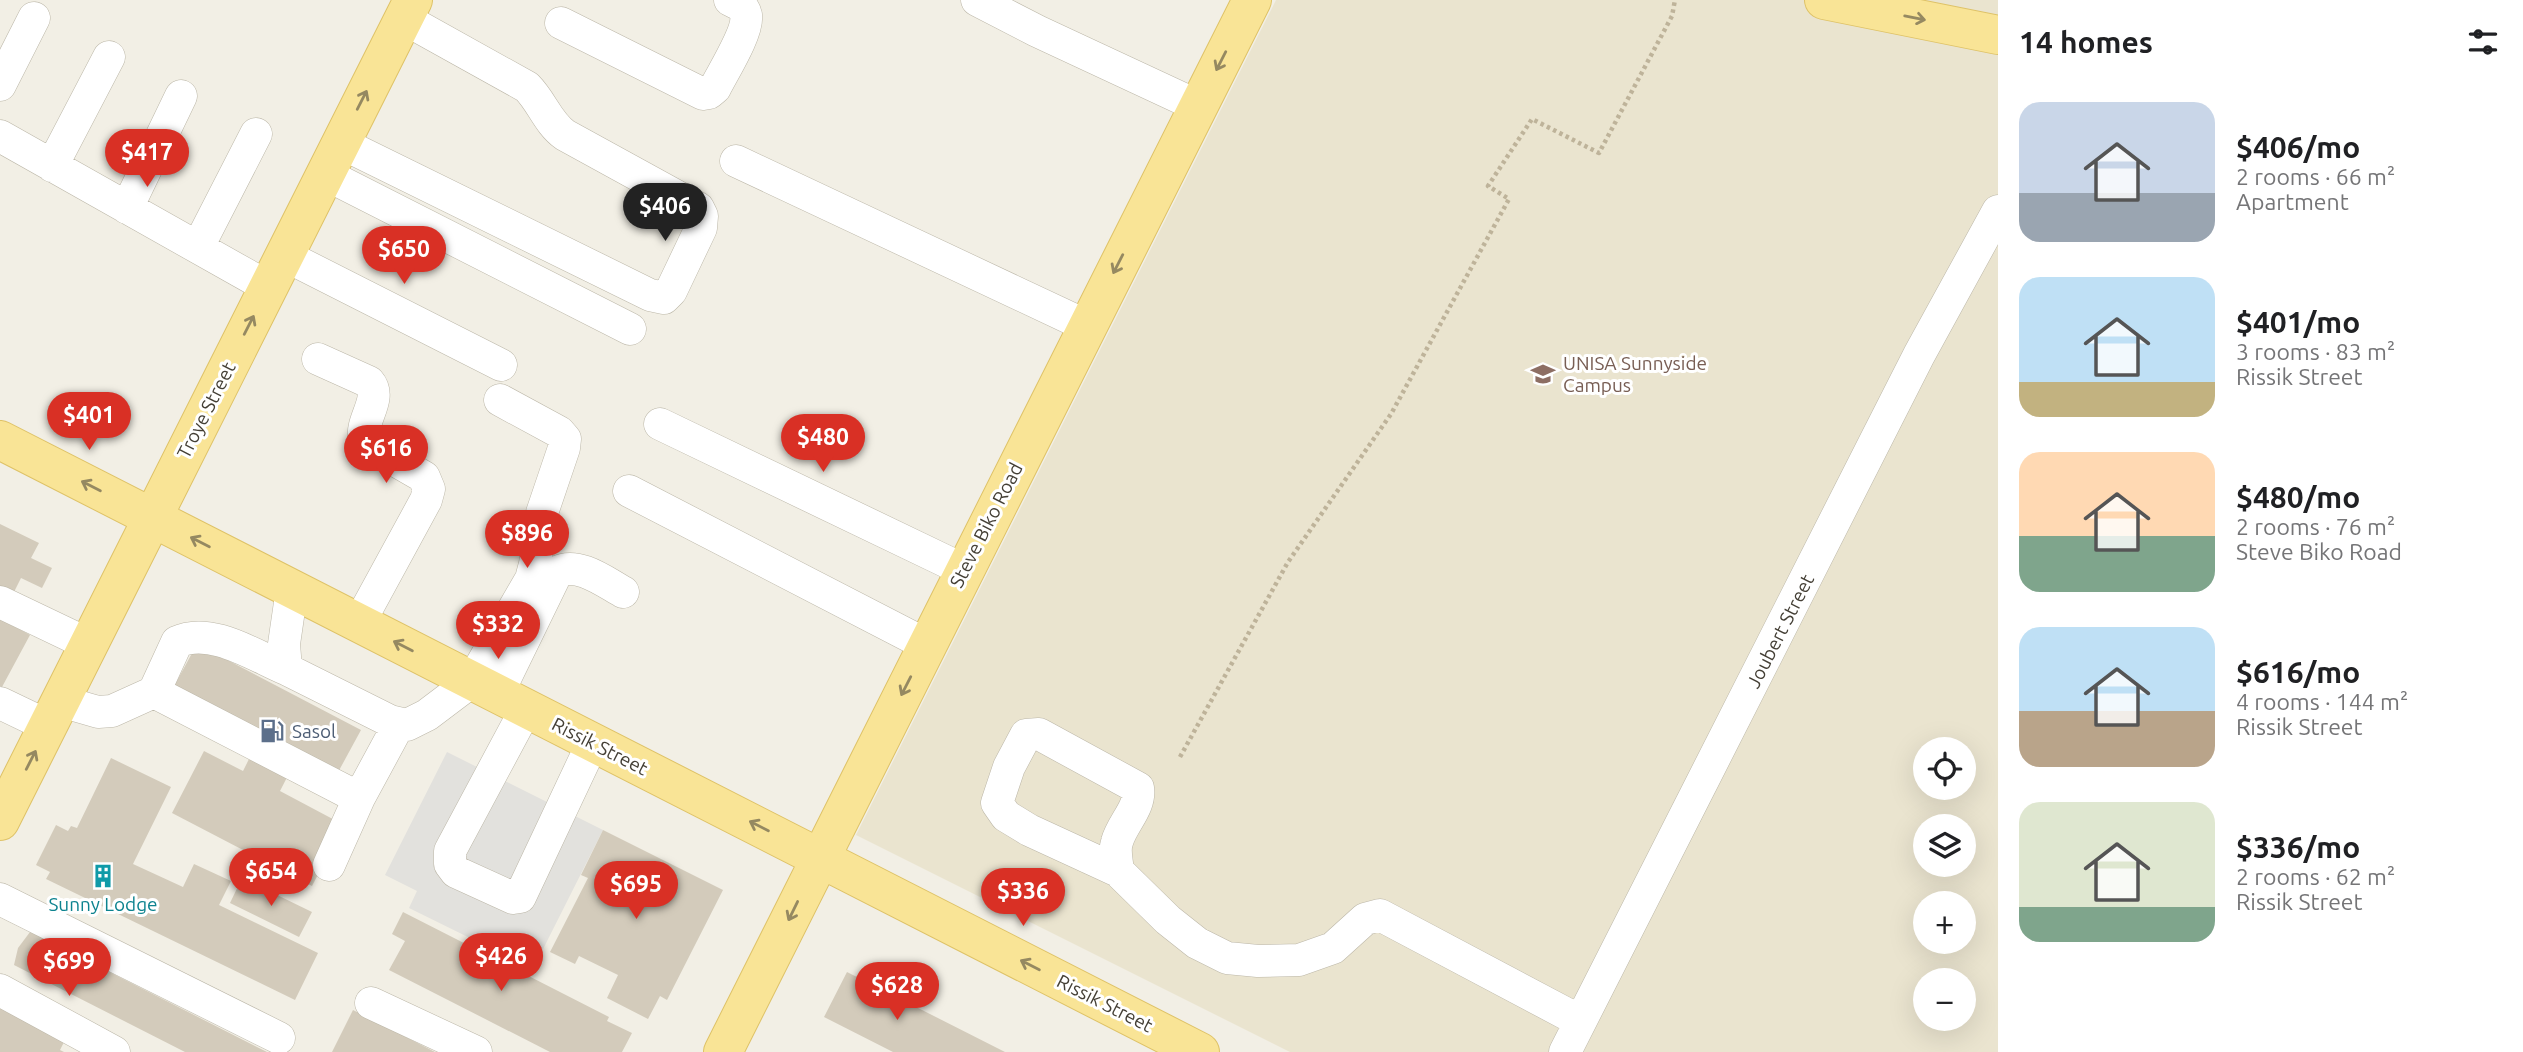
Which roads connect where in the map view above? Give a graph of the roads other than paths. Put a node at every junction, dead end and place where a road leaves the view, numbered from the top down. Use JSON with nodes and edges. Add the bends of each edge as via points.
{"nodes":[{"id":1,"x":730,"y":0,"type":"edge"},
{"id":2,"x":977,"y":0,"type":"edge"},
{"id":3,"x":1252,"y":0,"type":"edge"},
{"id":4,"x":1824,"y":0,"type":"edge"},
{"id":5,"x":408,"y":9,"type":"edge"},
{"id":6,"x":34,"y":18,"type":"dead end"},
{"id":7,"x":561,"y":23,"type":"dead end"},
{"id":8,"x":1998,"y":35,"type":"edge"},
{"id":9,"x":109,"y":57,"type":"dead end"},
{"id":10,"x":0,"y":85,"type":"edge"},
{"id":11,"x":181,"y":96,"type":"dead end"},
{"id":12,"x":1198,"y":106,"type":"junction"},
{"id":13,"x":256,"y":134,"type":"dead end"},
{"id":14,"x":0,"y":136,"type":"edge"},
{"id":15,"x":333,"y":159,"type":"junction"},
{"id":16,"x":736,"y":161,"type":"dead end"},
{"id":17,"x":52,"y":166,"type":"junction"},
{"id":18,"x":127,"y":208,"type":"junction"},
{"id":19,"x":1998,"y":211,"type":"edge"},
{"id":20,"x":198,"y":247,"type":"junction"},
{"id":21,"x":276,"y":271,"type":"junction"},
{"id":22,"x":1087,"y":326,"type":"junction"},
{"id":23,"x":630,"y":329,"type":"dead end"},
{"id":24,"x":318,"y":359,"type":"dead end"},
{"id":25,"x":501,"y":365,"type":"dead end"},
{"id":26,"x":500,"y":400,"type":"dead end"},
{"id":27,"x":660,"y":424,"type":"dead end"},
{"id":28,"x":0,"y":440,"type":"edge"},
{"id":29,"x":629,"y":491,"type":"dead end"},
{"id":30,"x":152,"y":517,"type":"junction"},
{"id":31,"x":964,"y":570,"type":"junction"},
{"id":32,"x":292,"y":589,"type":"junction"},
{"id":33,"x":624,"y":592,"type":"dead end"},
{"id":34,"x":0,"y":601,"type":"edge"},
{"id":35,"x":359,"y":623,"type":"junction"},
{"id":36,"x":88,"y":645,"type":"junction"},
{"id":37,"x":926,"y":645,"type":"junction"},
{"id":38,"x":286,"y":669,"type":"junction"},
{"id":39,"x":154,"y":692,"type":"junction"},
{"id":40,"x":499,"y":695,"type":"junction"},
{"id":41,"x":0,"y":703,"type":"edge"},
{"id":42,"x":54,"y":714,"type":"junction"},
{"id":43,"x":399,"y":724,"type":"junction"},
{"id":44,"x":593,"y":742,"type":"junction"},
{"id":45,"x":359,"y":799,"type":"junction"},
{"id":46,"x":0,"y":821,"type":"edge"},
{"id":47,"x":820,"y":856,"type":"junction"},
{"id":48,"x":329,"y":865,"type":"dead end"},
{"id":49,"x":1118,"y":871,"type":"junction"},
{"id":50,"x":0,"y":880,"type":"edge"},
{"id":51,"x":0,"y":899,"type":"edge"},
{"id":52,"x":0,"y":990,"type":"edge"},
{"id":53,"x":240,"y":1000,"type":"dead end"},
{"id":54,"x":371,"y":1003,"type":"dead end"},
{"id":55,"x":1580,"y":1021,"type":"junction"},
{"id":56,"x":279,"y":1038,"type":"dead end"},
{"id":57,"x":114,"y":1052,"type":"edge"},
{"id":58,"x":476,"y":1052,"type":"edge"},
{"id":59,"x":723,"y":1052,"type":"edge"},
{"id":60,"x":1200,"y":1052,"type":"edge"},
{"id":61,"x":1564,"y":1052,"type":"edge"}],
"edges":[{"from":1,"to":7,"type":"street","via":[[746,12],[744,28],[715,88],[703,94]]},
{"from":2,"to":12,"type":"street"},
{"from":3,"to":12,"type":"main road","name":"Steve Biko Road","one_way":true},
{"from":4,"to":8,"type":"main road","one_way":true},
{"from":15,"to":5,"type":"main road","name":"Troye Street","one_way":true},
{"from":5,"to":15,"type":"street","via":[[527,87],[557,130],[698,208],[701,228],[671,291],[664,298],[650,295]]},
{"from":6,"to":10,"type":"street"},
{"from":9,"to":17,"type":"street"},
{"from":11,"to":18,"type":"street"},
{"from":12,"to":22,"type":"main road","name":"Steve Biko Road","one_way":true},
{"from":13,"to":20,"type":"street"},
{"from":14,"to":17,"type":"street"},
{"from":15,"to":21,"type":"main road","name":"Troye Street"},
{"from":15,"to":23,"type":"street"},
{"from":16,"to":22,"type":"street"},
{"from":17,"to":18,"type":"street"},
{"from":18,"to":20,"type":"street"},
{"from":19,"to":55,"type":"street","name":"Joubert Street","via":[[1931,332]]},
{"from":20,"to":21,"type":"street"},
{"from":21,"to":25,"type":"street"},
{"from":30,"to":21,"type":"main road","name":"Troye Street","one_way":true},
{"from":22,"to":31,"type":"main road","name":"Steve Biko Road"},
{"from":24,"to":35,"type":"street","via":[[373,387],[364,438],[424,477],[429,489]]},
{"from":26,"to":40,"type":"street","via":[[565,439],[542,513],[535,564]]},
{"from":27,"to":31,"type":"street"},
{"from":30,"to":28,"type":"main road","name":"Rissik Street","one_way":true},
{"from":29,"to":37,"type":"street"},
{"from":32,"to":30,"type":"main road","name":"Rissik Street","one_way":true},
{"from":30,"to":36,"type":"main road","name":"Troye Street"},
{"from":31,"to":37,"type":"main road","name":"Steve Biko Road"},
{"from":32,"to":35,"type":"main road","name":"Rissik Street"},
{"from":32,"to":38,"type":"street","via":[[284,644]]},
{"from":33,"to":40,"type":"street","via":[[579,570],[557,572]]},
{"from":34,"to":36,"type":"street"},
{"from":40,"to":35,"type":"main road","name":"Rissik Street","one_way":true},
{"from":36,"to":42,"type":"main road","name":"Troye Street"},
{"from":37,"to":47,"type":"main road","name":"Steve Biko Road","one_way":true},
{"from":38,"to":39,"type":"street","via":[[229,645],[188,637],[177,642]]},
{"from":38,"to":43,"type":"street"},
{"from":39,"to":42,"type":"street","via":[[112,711]]},
{"from":39,"to":45,"type":"street"},
{"from":40,"to":43,"type":"street"},
{"from":40,"to":44,"type":"main road","name":"Rissik Street"},
{"from":40,"to":44,"type":"street","via":[[450,851],[450,864],[456,872],[520,897]]},
{"from":41,"to":42,"type":"street"},
{"from":46,"to":42,"type":"main road","name":"Troye Street","one_way":true},
{"from":43,"to":45,"type":"street"},
{"from":47,"to":44,"type":"main road","name":"Rissik Street","one_way":true},
{"from":45,"to":48,"type":"street"},
{"from":47,"to":59,"type":"main road","name":"Steve Biko Road","one_way":true},
{"from":60,"to":47,"type":"main road","name":"Rissik Street","one_way":true},
{"from":49,"to":49,"type":"street","via":[[1029,830],[1006,816],[997,803],[1026,735],[1039,734],[1138,788],[1140,797],[1117,839]]},
{"from":49,"to":55,"type":"street","via":[[1168,920],[1197,943],[1227,958],[1299,960],[1333,948],[1365,919],[1380,915]]},
{"from":50,"to":53,"type":"street"},
{"from":51,"to":56,"type":"street"},
{"from":52,"to":57,"type":"street"},
{"from":54,"to":58,"type":"street"},
{"from":55,"to":61,"type":"street","name":"Joubert Street"}]}
